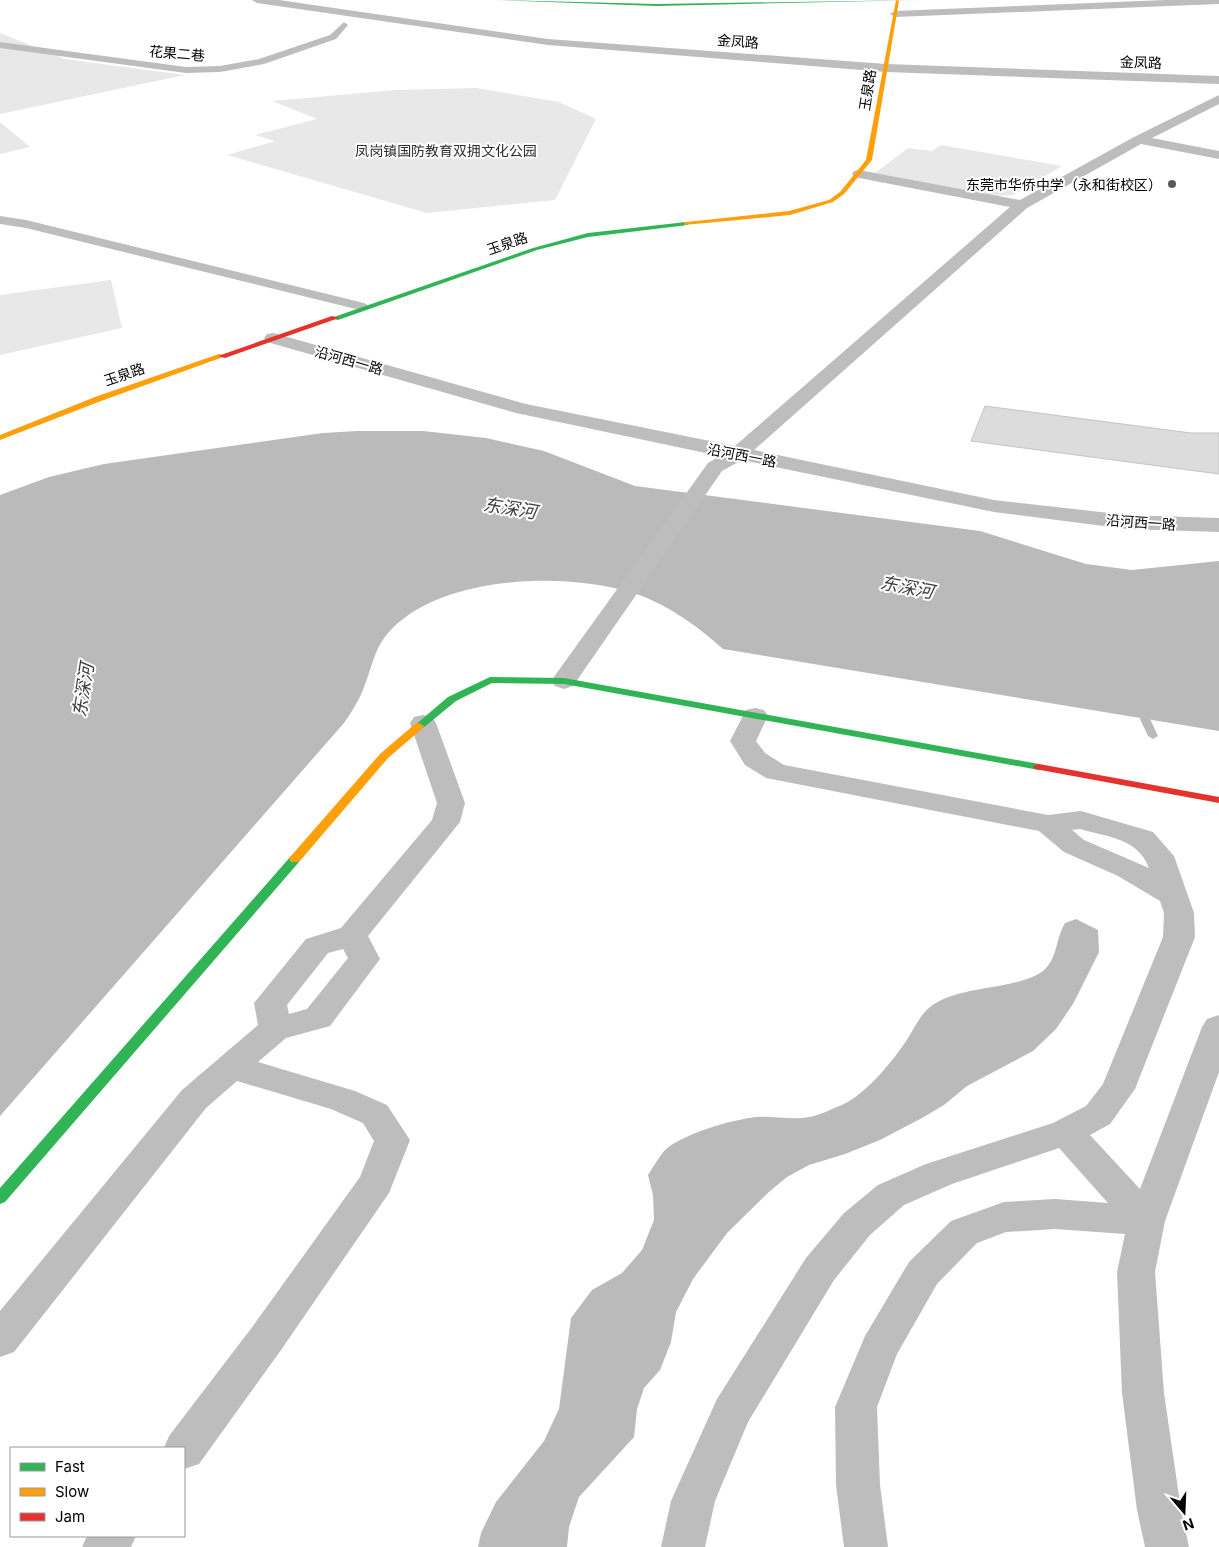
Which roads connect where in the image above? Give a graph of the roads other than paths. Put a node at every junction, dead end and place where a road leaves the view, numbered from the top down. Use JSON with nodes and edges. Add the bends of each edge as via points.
{"nodes":[{"id":1,"x":257,"y":0,"type":"edge"},
{"id":2,"x":499,"y":0,"type":"edge"},
{"id":3,"x":657,"y":0,"type":"edge"},
{"id":4,"x":723,"y":0,"type":"edge"},
{"id":5,"x":919,"y":0,"type":"edge"},
{"id":6,"x":897,"y":1,"type":"edge"},
{"id":7,"x":1219,"y":1,"type":"edge"},
{"id":8,"x":895,"y":14,"type":"junction"},
{"id":9,"x":344,"y":25,"type":"dead end"},
{"id":10,"x":0,"y":45,"type":"edge"},
{"id":11,"x":886,"y":68,"type":"junction"},
{"id":12,"x":1219,"y":80,"type":"edge"},
{"id":13,"x":1219,"y":99,"type":"edge"},
{"id":14,"x":1139,"y":140,"type":"junction"},
{"id":15,"x":1219,"y":155,"type":"edge"},
{"id":16,"x":859,"y":174,"type":"junction"},
{"id":17,"x":1022,"y":204,"type":"junction"},
{"id":18,"x":0,"y":220,"type":"edge"},
{"id":19,"x":364,"y":307,"type":"junction"},
{"id":20,"x":274,"y":338,"type":"junction"},
{"id":21,"x":0,"y":438,"type":"edge"},
{"id":22,"x":738,"y":454,"type":"junction"},
{"id":23,"x":1219,"y":525,"type":"edge"},
{"id":24,"x":564,"y":681,"type":"junction"},
{"id":25,"x":756,"y":716,"type":"junction"},
{"id":26,"x":423,"y":723,"type":"junction"},
{"id":27,"x":1219,"y":800,"type":"edge"},
{"id":28,"x":352,"y":935,"type":"junction"},
{"id":29,"x":1219,"y":1027,"type":"edge"},
{"id":30,"x":275,"y":1030,"type":"junction"},
{"id":31,"x":231,"y":1067,"type":"junction"},
{"id":32,"x":1066,"y":1132,"type":"junction"},
{"id":33,"x":0,"y":1198,"type":"edge"},
{"id":34,"x":1146,"y":1221,"type":"junction"},
{"id":35,"x":0,"y":1340,"type":"edge"},
{"id":36,"x":185,"y":1449,"type":"edge"},
{"id":37,"x":113,"y":1537,"type":"edge"},
{"id":38,"x":104,"y":1547,"type":"edge"},
{"id":39,"x":684,"y":1547,"type":"edge"},
{"id":40,"x":866,"y":1547,"type":"edge"},
{"id":41,"x":1167,"y":1547,"type":"edge"}],
"edges":[{"from":1,"to":11,"type":"street","name":"金凤路","via":[[548,42]]},
{"from":2,"to":6,"type":"street","via":[[688,6]]},
{"from":3,"to":4,"type":"street"},
{"from":5,"to":6,"type":"street"},
{"from":6,"to":8,"type":"street","name":"玉泉路"},
{"from":7,"to":8,"type":"street"},
{"from":8,"to":11,"type":"street","name":"玉泉路"},
{"from":9,"to":10,"type":"lane","name":"花果二巷","via":[[333,37],[261,62],[220,69],[186,70]]},
{"from":11,"to":12,"type":"street","name":"金凤路"},
{"from":11,"to":16,"type":"street","name":"玉泉路","via":[[873,146],[869,160]]},
{"from":13,"to":14,"type":"street"},
{"from":14,"to":15,"type":"street"},
{"from":14,"to":17,"type":"street"},
{"from":16,"to":17,"type":"street"},
{"from":16,"to":19,"type":"street","name":"玉泉路","via":[[842,193],[814,207],[762,217],[579,237]]},
{"from":17,"to":22,"type":"street"},
{"from":18,"to":19,"type":"lane"},
{"from":19,"to":20,"type":"street","name":"玉泉路"},
{"from":20,"to":21,"type":"street","name":"玉泉路","via":[[98,399]]},
{"from":20,"to":22,"type":"street","name":"沿河西一路","via":[[523,409]]},
{"from":22,"to":23,"type":"street","name":"沿河西一路","via":[[994,506],[1127,522]]},
{"from":22,"to":24,"type":"street","via":[[715,467]]},
{"from":24,"to":25,"type":"street"},
{"from":24,"to":26,"type":"street","via":[[490,680],[452,699]]},
{"from":25,"to":27,"type":"street"},
{"from":25,"to":32,"type":"street","via":[[744,741],[755,759],[776,772],[1048,824],[1074,846],[1128,868],[1173,896],[1180,913],[1180,936],[1118,1089],[1098,1115]]},
{"from":26,"to":28,"type":"street","via":[[451,803],[446,822]]},
{"from":26,"to":33,"type":"street","via":[[384,756]]},
{"from":28,"to":30,"type":"street","via":[[317,946],[270,1003]]},
{"from":28,"to":30,"type":"street","via":[[364,959],[318,1018]]},
{"from":29,"to":34,"type":"street"},
{"from":30,"to":31,"type":"street"},
{"from":31,"to":35,"type":"street","via":[[194,1100]]},
{"from":31,"to":36,"type":"street","via":[[351,1103],[375,1114],[392,1140],[376,1183]]},
{"from":32,"to":34,"type":"street"},
{"from":32,"to":39,"type":"street","via":[[938,1174],[891,1195],[857,1224],[820,1269],[732,1412],[693,1501]]},
{"from":34,"to":40,"type":"street","via":[[1055,1214],[1004,1217],[964,1232],[923,1273],[880,1348],[856,1407],[858,1485]]},
{"from":34,"to":41,"type":"street","via":[[1136,1272],[1143,1393]]},
{"from":37,"to":38,"type":"street"}]}
